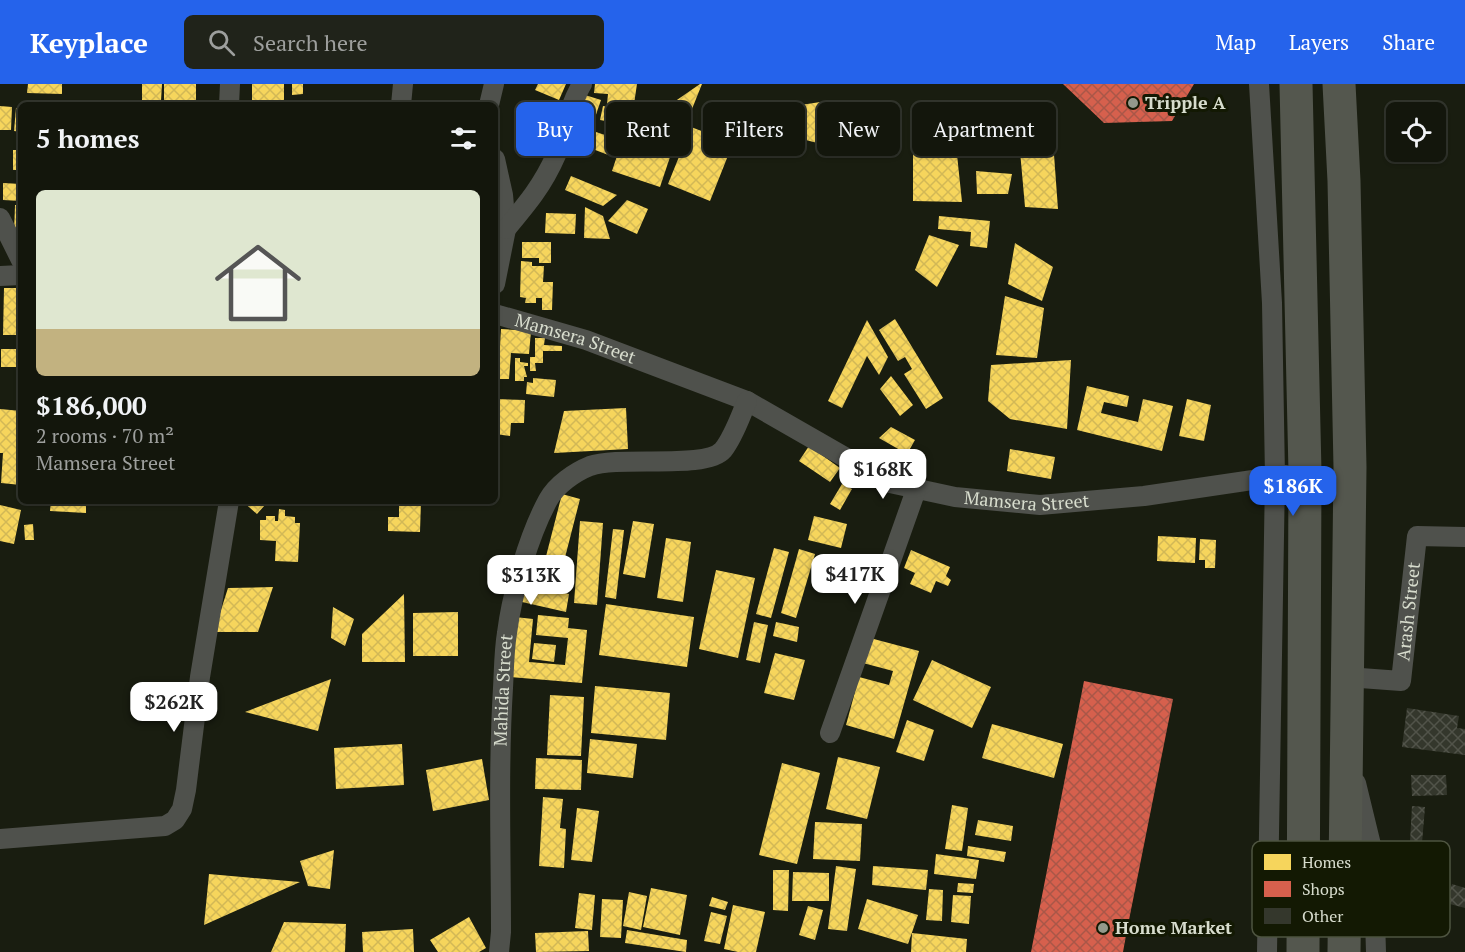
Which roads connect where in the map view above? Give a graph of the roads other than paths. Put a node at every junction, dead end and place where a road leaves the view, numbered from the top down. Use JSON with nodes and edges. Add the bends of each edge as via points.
{"nodes":[{"id":1,"x":230,"y":84,"type":"edge"},
{"id":2,"x":403,"y":84,"type":"edge"},
{"id":3,"x":494,"y":84,"type":"edge"},
{"id":4,"x":582,"y":84,"type":"edge"},
{"id":5,"x":1259,"y":84,"type":"edge"},
{"id":6,"x":1296,"y":84,"type":"edge"},
{"id":7,"x":1340,"y":86,"type":"edge"},
{"id":8,"x":229,"y":102,"type":"edge"},
{"id":9,"x":400,"y":102,"type":"edge"},
{"id":10,"x":490,"y":102,"type":"edge"},
{"id":11,"x":498,"y":172,"type":"edge"},
{"id":12,"x":0,"y":218,"type":"edge"},
{"id":13,"x":506,"y":229,"type":"junction"},
{"id":14,"x":18,"y":252,"type":"edge"},
{"id":15,"x":498,"y":269,"type":"edge"},
{"id":16,"x":18,"y":275,"type":"edge"},
{"id":17,"x":0,"y":276,"type":"edge"},
{"id":18,"x":498,"y":315,"type":"edge"},
{"id":19,"x":747,"y":401,"type":"junction"},
{"id":20,"x":1290,"y":475,"type":"junction"},
{"id":21,"x":916,"y":490,"type":"junction"},
{"id":22,"x":229,"y":504,"type":"edge"},
{"id":23,"x":1465,"y":537,"type":"edge"},
{"id":24,"x":1347,"y":677,"type":"junction"},
{"id":25,"x":830,"y":733,"type":"dead end"},
{"id":26,"x":1347,"y":746,"type":"junction"},
{"id":27,"x":0,"y":839,"type":"edge"},
{"id":28,"x":1272,"y":841,"type":"edge"},
{"id":29,"x":1300,"y":841,"type":"edge"},
{"id":30,"x":1346,"y":841,"type":"edge"},
{"id":31,"x":1370,"y":841,"type":"edge"},
{"id":32,"x":1268,"y":937,"type":"edge"},
{"id":33,"x":1303,"y":937,"type":"edge"},
{"id":34,"x":1344,"y":937,"type":"edge"},
{"id":35,"x":1376,"y":937,"type":"edge"},
{"id":36,"x":500,"y":952,"type":"edge"},
{"id":37,"x":1267,"y":952,"type":"edge"},
{"id":38,"x":1303,"y":952,"type":"edge"},
{"id":39,"x":1344,"y":952,"type":"edge"},
{"id":40,"x":1376,"y":952,"type":"edge"}],
"edges":[{"from":1,"to":8,"type":"street"},
{"from":2,"to":9,"type":"street"},
{"from":3,"to":10,"type":"street"},
{"from":4,"to":13,"type":"street","via":[[539,189]]},
{"from":5,"to":20,"type":"street","via":[[1272,303]]},
{"from":6,"to":20,"type":"highway"},
{"from":7,"to":24,"type":"highway","via":[[1349,455]]},
{"from":11,"to":13,"type":"street"},
{"from":12,"to":14,"type":"street"},
{"from":13,"to":15,"type":"street"},
{"from":16,"to":17,"type":"street"},
{"from":18,"to":19,"type":"street","name":"Mamsera Street","via":[[586,340]]},
{"from":19,"to":21,"type":"street","name":"Mamsera Street","via":[[890,483]]},
{"from":19,"to":36,"type":"street","name":"Mahida Street","via":[[722,451],[711,457],[591,466],[569,477],[549,498],[519,578],[507,633],[501,730]]},
{"from":20,"to":21,"type":"street","name":"Mamsera Street","via":[[1144,496],[1040,505]]},
{"from":20,"to":28,"type":"street"},
{"from":20,"to":29,"type":"highway"},
{"from":21,"to":25,"type":"street"},
{"from":22,"to":27,"type":"street","via":[[186,790],[175,820],[165,826]]},
{"from":23,"to":24,"type":"street","name":"Arash Street","via":[[1417,536],[1401,681]]},
{"from":24,"to":26,"type":"highway"},
{"from":26,"to":30,"type":"highway"},
{"from":26,"to":31,"type":"street"},
{"from":32,"to":37,"type":"street"},
{"from":33,"to":38,"type":"highway"},
{"from":34,"to":39,"type":"highway"},
{"from":35,"to":40,"type":"street"}]}
